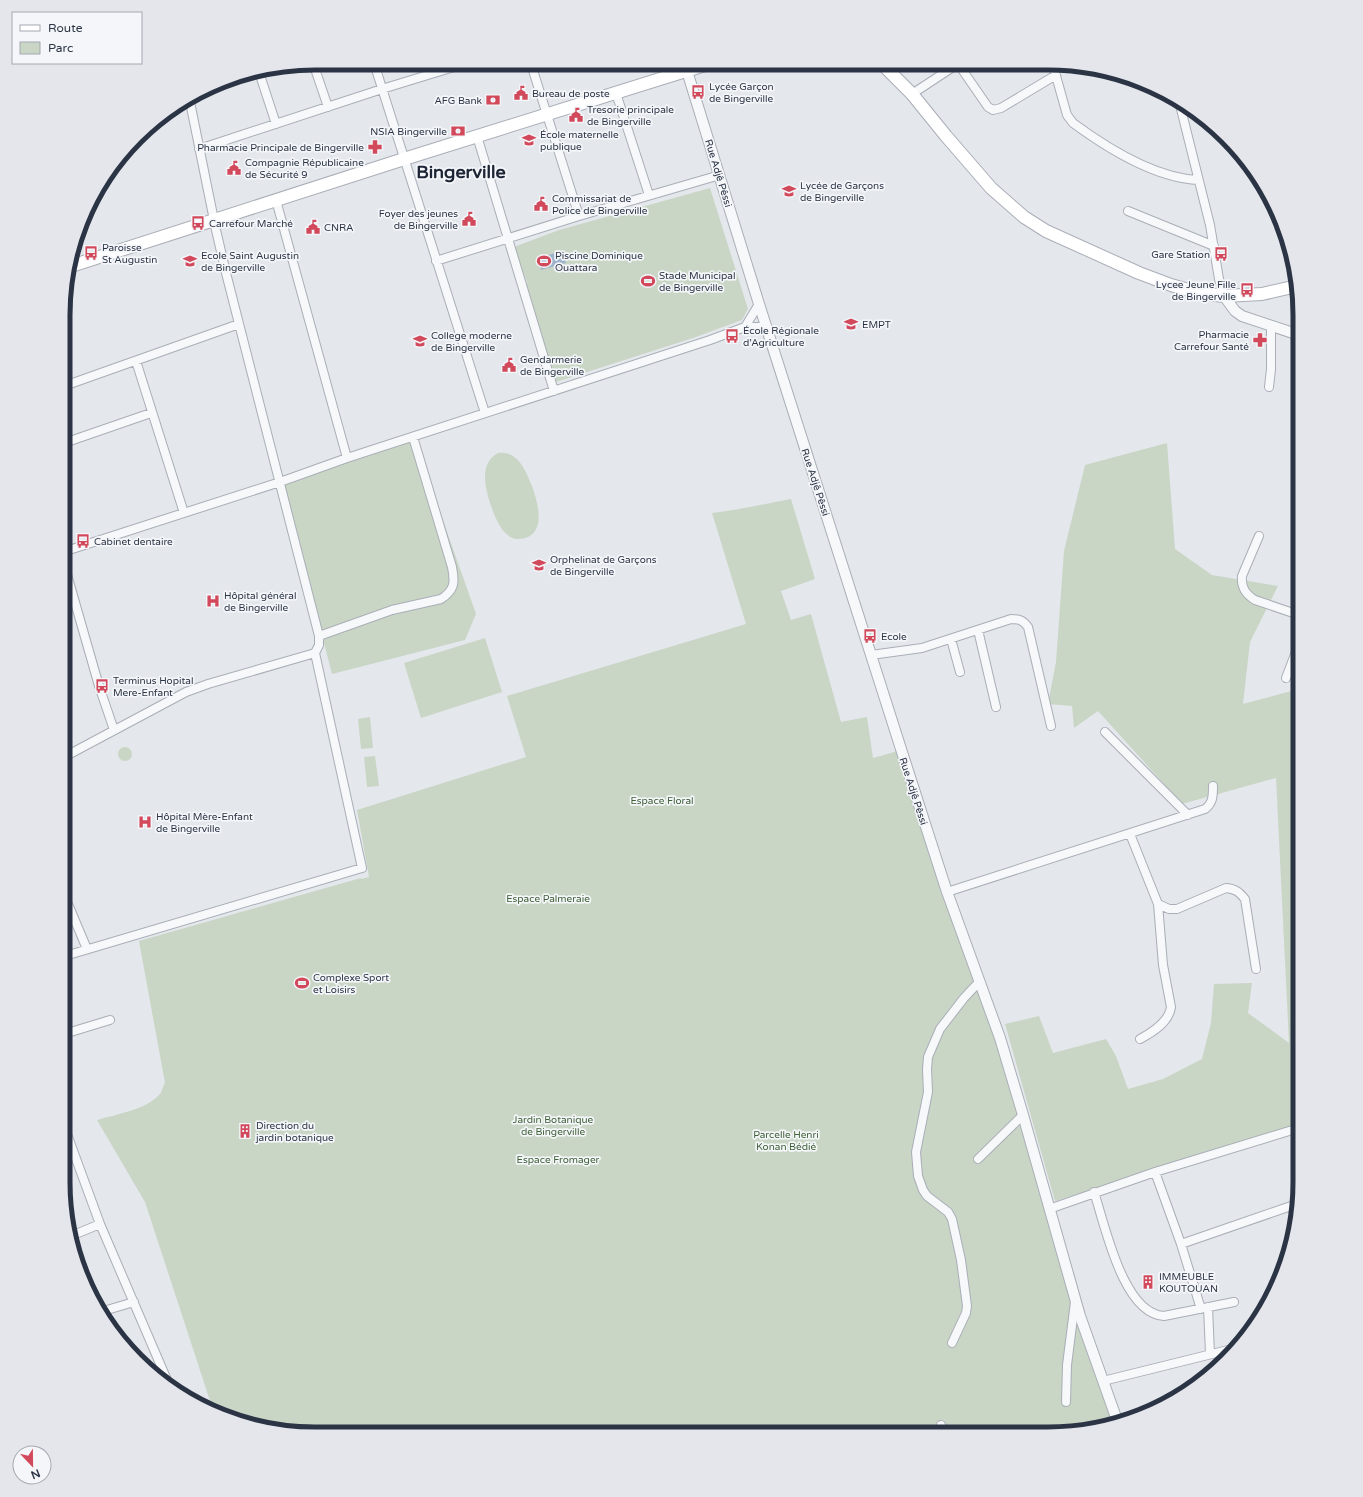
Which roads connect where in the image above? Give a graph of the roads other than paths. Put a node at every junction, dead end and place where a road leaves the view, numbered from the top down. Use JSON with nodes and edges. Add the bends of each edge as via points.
{"nodes":[{"id":1,"x":315,"y":70,"type":"edge"},
{"id":2,"x":376,"y":70,"type":"edge"},
{"id":3,"x":444,"y":70,"type":"edge"},
{"id":4,"x":533,"y":70,"type":"edge"},
{"id":5,"x":678,"y":70,"type":"edge"},
{"id":6,"x":687,"y":70,"type":"edge"},
{"id":7,"x":888,"y":70,"type":"edge"},
{"id":8,"x":949,"y":70,"type":"edge"},
{"id":9,"x":961,"y":70,"type":"edge"},
{"id":10,"x":1055,"y":70,"type":"edge"},
{"id":11,"x":1056,"y":75,"type":"junction"},
{"id":12,"x":261,"y":76,"type":"edge"},
{"id":13,"x":382,"y":89,"type":"junction"},
{"id":14,"x":616,"y":93,"type":"junction"},
{"id":15,"x":912,"y":94,"type":"junction"},
{"id":16,"x":190,"y":104,"type":"edge"},
{"id":17,"x":328,"y":107,"type":"junction"},
{"id":18,"x":1180,"y":108,"type":"edge"},
{"id":19,"x":547,"y":115,"type":"junction"},
{"id":20,"x":276,"y":124,"type":"junction"},
{"id":21,"x":477,"y":136,"type":"junction"},
{"id":22,"x":199,"y":149,"type":"junction"},
{"id":23,"x":404,"y":159,"type":"junction"},
{"id":24,"x":720,"y":175,"type":"junction"},
{"id":25,"x":1198,"y":180,"type":"junction"},
{"id":26,"x":649,"y":195,"type":"junction"},
{"id":27,"x":276,"y":200,"type":"junction"},
{"id":28,"x":1128,"y":211,"type":"dead end"},
{"id":29,"x":579,"y":216,"type":"junction"},
{"id":30,"x":214,"y":220,"type":"junction"},
{"id":31,"x":507,"y":238,"type":"junction"},
{"id":32,"x":1214,"y":246,"type":"junction"},
{"id":33,"x":436,"y":261,"type":"junction"},
{"id":34,"x":75,"y":265,"type":"edge"},
{"id":35,"x":1291,"y":287,"type":"edge"},
{"id":36,"x":1224,"y":296,"type":"junction"},
{"id":37,"x":759,"y":304,"type":"junction"},
{"id":38,"x":239,"y":324,"type":"junction"},
{"id":39,"x":1271,"y":325,"type":"junction"},
{"id":40,"x":767,"y":326,"type":"junction"},
{"id":41,"x":745,"y":327,"type":"junction"},
{"id":42,"x":1293,"y":333,"type":"edge"},
{"id":43,"x":136,"y":361,"type":"junction"},
{"id":44,"x":70,"y":384,"type":"edge"},
{"id":45,"x":1269,"y":387,"type":"dead end"},
{"id":46,"x":554,"y":391,"type":"junction"},
{"id":47,"x":151,"y":413,"type":"junction"},
{"id":48,"x":485,"y":413,"type":"junction"},
{"id":49,"x":413,"y":437,"type":"junction"},
{"id":50,"x":70,"y":441,"type":"edge"},
{"id":51,"x":347,"y":458,"type":"junction"},
{"id":52,"x":280,"y":482,"type":"junction"},
{"id":53,"x":184,"y":513,"type":"junction"},
{"id":54,"x":1259,"y":536,"type":"dead end"},
{"id":55,"x":70,"y":550,"type":"edge"},
{"id":56,"x":70,"y":585,"type":"edge"},
{"id":57,"x":1293,"y":613,"type":"edge"},
{"id":58,"x":978,"y":630,"type":"junction"},
{"id":59,"x":319,"y":636,"type":"junction"},
{"id":60,"x":951,"y":639,"type":"junction"},
{"id":61,"x":315,"y":653,"type":"junction"},
{"id":62,"x":871,"y":655,"type":"junction"},
{"id":63,"x":1293,"y":661,"type":"edge"},
{"id":64,"x":960,"y":672,"type":"dead end"},
{"id":65,"x":1286,"y":678,"type":"dead end"},
{"id":66,"x":996,"y":707,"type":"dead end"},
{"id":67,"x":1051,"y":726,"type":"dead end"},
{"id":68,"x":114,"y":730,"type":"junction"},
{"id":69,"x":1105,"y":732,"type":"dead end"},
{"id":70,"x":70,"y":754,"type":"edge"},
{"id":71,"x":1213,"y":786,"type":"dead end"},
{"id":72,"x":1188,"y":815,"type":"junction"},
{"id":73,"x":1130,"y":834,"type":"junction"},
{"id":74,"x":947,"y":892,"type":"junction"},
{"id":75,"x":1158,"y":904,"type":"junction"},
{"id":76,"x":70,"y":909,"type":"edge"},
{"id":77,"x":87,"y":949,"type":"junction"},
{"id":78,"x":70,"y":954,"type":"edge"},
{"id":79,"x":1256,"y":969,"type":"dead end"},
{"id":80,"x":979,"y":982,"type":"junction"},
{"id":81,"x":110,"y":1020,"type":"dead end"},
{"id":82,"x":70,"y":1032,"type":"edge"},
{"id":83,"x":1140,"y":1039,"type":"dead end"},
{"id":84,"x":1023,"y":1115,"type":"junction"},
{"id":85,"x":1293,"y":1130,"type":"edge"},
{"id":86,"x":70,"y":1150,"type":"edge"},
{"id":87,"x":978,"y":1159,"type":"dead end"},
{"id":88,"x":1155,"y":1172,"type":"junction"},
{"id":89,"x":1094,"y":1192,"type":"junction"},
{"id":90,"x":1292,"y":1206,"type":"edge"},
{"id":91,"x":1049,"y":1209,"type":"junction"},
{"id":92,"x":100,"y":1224,"type":"junction"},
{"id":93,"x":76,"y":1234,"type":"edge"},
{"id":94,"x":1180,"y":1244,"type":"junction"},
{"id":95,"x":1075,"y":1300,"type":"junction"},
{"id":96,"x":134,"y":1302,"type":"junction"},
{"id":97,"x":1234,"y":1302,"type":"dead end"},
{"id":98,"x":1204,"y":1308,"type":"junction"},
{"id":99,"x":106,"y":1310,"type":"edge"},
{"id":100,"x":952,"y":1343,"type":"dead end"},
{"id":101,"x":1226,"y":1350,"type":"edge"},
{"id":102,"x":1210,"y":1354,"type":"junction"},
{"id":103,"x":165,"y":1375,"type":"edge"},
{"id":104,"x":1103,"y":1381,"type":"junction"},
{"id":105,"x":1066,"y":1402,"type":"dead end"},
{"id":106,"x":1116,"y":1418,"type":"edge"}],
"edges":[{"from":1,"to":17,"type":"street"},
{"from":2,"to":13,"type":"street"},
{"from":3,"to":13,"type":"street"},
{"from":4,"to":19,"type":"street"},
{"from":5,"to":14,"type":"main road"},
{"from":6,"to":24,"type":"street","name":"Rue Adjê Pêssi"},
{"from":7,"to":15,"type":"main road"},
{"from":8,"to":15,"type":"street"},
{"from":9,"to":11,"type":"street","via":[[988,107],[994,110]]},
{"from":10,"to":11,"type":"street"},
{"from":11,"to":25,"type":"street","via":[[1067,115],[1073,123],[1131,160],[1179,178]]},
{"from":12,"to":20,"type":"street"},
{"from":13,"to":17,"type":"street"},
{"from":13,"to":23,"type":"street"},
{"from":14,"to":19,"type":"main road"},
{"from":14,"to":26,"type":"street"},
{"from":15,"to":36,"type":"main road","via":[[991,188],[1024,217],[1046,231],[1139,273],[1186,290]]},
{"from":16,"to":22,"type":"street"},
{"from":17,"to":20,"type":"street"},
{"from":18,"to":25,"type":"street"},
{"from":19,"to":21,"type":"main road"},
{"from":19,"to":29,"type":"street"},
{"from":20,"to":22,"type":"street"},
{"from":21,"to":23,"type":"main road"},
{"from":21,"to":31,"type":"street"},
{"from":22,"to":30,"type":"street"},
{"from":23,"to":27,"type":"main road"},
{"from":23,"to":33,"type":"street"},
{"from":24,"to":26,"type":"street"},
{"from":24,"to":37,"type":"street","name":"Rue Adjê Pêssi"},
{"from":25,"to":32,"type":"street"},
{"from":26,"to":29,"type":"street"},
{"from":27,"to":30,"type":"main road"},
{"from":27,"to":51,"type":"street"},
{"from":28,"to":32,"type":"street"},
{"from":29,"to":31,"type":"street"},
{"from":30,"to":34,"type":"main road"},
{"from":30,"to":38,"type":"street"},
{"from":31,"to":33,"type":"street"},
{"from":31,"to":46,"type":"street"},
{"from":32,"to":36,"type":"street"},
{"from":33,"to":48,"type":"street"},
{"from":35,"to":36,"type":"main road","via":[[1262,294]]},
{"from":36,"to":39,"type":"street","via":[[1242,316]]},
{"from":37,"to":40,"type":"street","name":"Rue Adjê Pêssi"},
{"from":37,"to":41,"type":"street"},
{"from":38,"to":43,"type":"street"},
{"from":38,"to":52,"type":"street"},
{"from":39,"to":42,"type":"street"},
{"from":39,"to":45,"type":"street"},
{"from":40,"to":41,"type":"street"},
{"from":40,"to":62,"type":"street","name":"Rue Adjê Pêssi"},
{"from":41,"to":46,"type":"street"},
{"from":43,"to":44,"type":"street"},
{"from":43,"to":47,"type":"street"},
{"from":46,"to":48,"type":"street"},
{"from":47,"to":50,"type":"street"},
{"from":47,"to":53,"type":"street"},
{"from":48,"to":49,"type":"street"},
{"from":49,"to":51,"type":"street"},
{"from":49,"to":59,"type":"street","via":[[452,567],[454,582],[451,590],[441,598],[392,610]]},
{"from":51,"to":52,"type":"street"},
{"from":52,"to":53,"type":"street"},
{"from":52,"to":59,"type":"street"},
{"from":53,"to":55,"type":"street"},
{"from":54,"to":57,"type":"street","via":[[1242,576],[1244,589],[1255,600]]},
{"from":56,"to":68,"type":"street"},
{"from":58,"to":60,"type":"street"},
{"from":58,"to":66,"type":"street"},
{"from":58,"to":67,"type":"street","via":[[1011,619],[1019,619],[1028,627]]},
{"from":59,"to":61,"type":"street","via":[[319,645]]},
{"from":60,"to":62,"type":"street","via":[[922,648]]},
{"from":60,"to":64,"type":"street"},
{"from":61,"to":68,"type":"street","via":[[186,692]]},
{"from":61,"to":77,"type":"street","via":[[362,868]]},
{"from":62,"to":74,"type":"street","name":"Rue Adjê Pêssi"},
{"from":63,"to":65,"type":"street"},
{"from":68,"to":70,"type":"street"},
{"from":69,"to":72,"type":"street"},
{"from":71,"to":72,"type":"street","via":[[1213,799],[1210,805]]},
{"from":72,"to":73,"type":"street"},
{"from":73,"to":74,"type":"street"},
{"from":73,"to":75,"type":"street"},
{"from":74,"to":80,"type":"street","name":"Rue Adjê Pêssi"},
{"from":75,"to":79,"type":"street","via":[[1163,908],[1177,909],[1226,888],[1235,889],[1245,899]]},
{"from":75,"to":83,"type":"street","via":[[1163,965],[1171,1007],[1165,1021]]},
{"from":76,"to":77,"type":"street"},
{"from":77,"to":78,"type":"street"},
{"from":80,"to":84,"type":"street","name":"Rue Adjê Pêssi","via":[[1000,1038]]},
{"from":80,"to":100,"type":"street","via":[[940,1029],[928,1057],[928,1092],[916,1152],[918,1176],[923,1190],[948,1212],[952,1219],[961,1260],[967,1306]]},
{"from":81,"to":82,"type":"street"},
{"from":84,"to":87,"type":"street"},
{"from":84,"to":91,"type":"street","name":"Rue Adjê Pêssi"},
{"from":85,"to":88,"type":"street"},
{"from":86,"to":92,"type":"street"},
{"from":88,"to":89,"type":"street"},
{"from":88,"to":94,"type":"street"},
{"from":89,"to":91,"type":"street"},
{"from":89,"to":98,"type":"street","via":[[1122,1278],[1136,1299],[1157,1316]]},
{"from":90,"to":94,"type":"street"},
{"from":91,"to":95,"type":"street","name":"Rue Adjê Pêssi"},
{"from":92,"to":93,"type":"street"},
{"from":92,"to":96,"type":"street"},
{"from":94,"to":98,"type":"street"},
{"from":95,"to":104,"type":"street","name":"Rue Adjê Pêssi"},
{"from":95,"to":105,"type":"street","via":[[1067,1365]]},
{"from":96,"to":99,"type":"street"},
{"from":96,"to":103,"type":"street"},
{"from":97,"to":98,"type":"street"},
{"from":98,"to":102,"type":"street"},
{"from":101,"to":102,"type":"street"},
{"from":102,"to":104,"type":"street"},
{"from":104,"to":106,"type":"street","name":"Rue Adjê Pêssi"}]}
